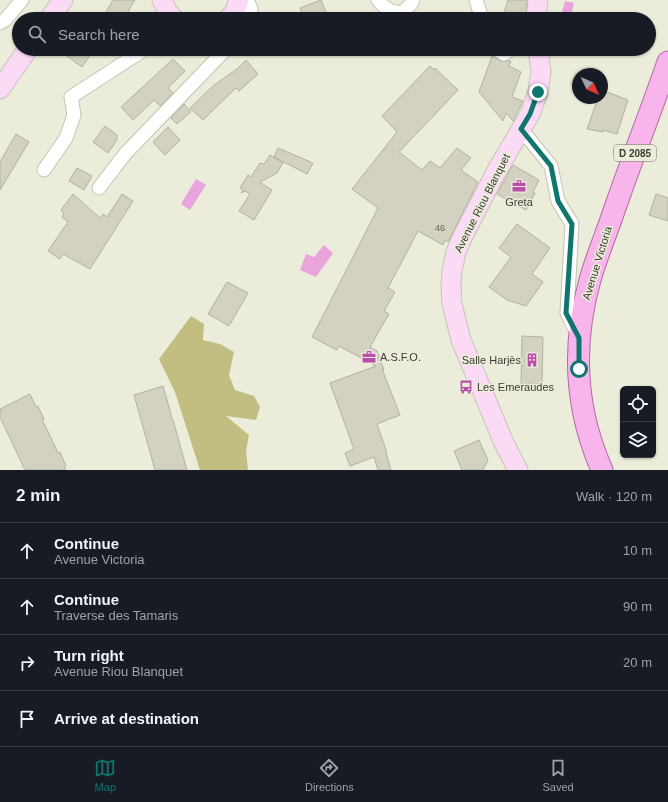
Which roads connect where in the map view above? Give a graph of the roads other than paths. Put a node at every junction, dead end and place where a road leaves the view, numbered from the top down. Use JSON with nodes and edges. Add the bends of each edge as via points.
{"nodes":[{"id":1,"x":22,"y":0,"type":"edge"},
{"id":2,"x":63,"y":0,"type":"edge"},
{"id":3,"x":162,"y":0,"type":"edge"},
{"id":4,"x":239,"y":0,"type":"edge"},
{"id":5,"x":248,"y":0,"type":"edge"},
{"id":6,"x":378,"y":0,"type":"edge"},
{"id":7,"x":413,"y":0,"type":"edge"},
{"id":8,"x":476,"y":0,"type":"edge"},
{"id":9,"x":538,"y":0,"type":"edge"},
{"id":10,"x":54,"y":12,"type":"edge"},
{"id":11,"x":168,"y":12,"type":"edge"},
{"id":12,"x":234,"y":12,"type":"edge"},
{"id":13,"x":250,"y":12,"type":"edge"},
{"id":14,"x":395,"y":12,"type":"edge"},
{"id":15,"x":401,"y":12,"type":"edge"},
{"id":16,"x":480,"y":12,"type":"edge"},
{"id":17,"x":537,"y":12,"type":"edge"},
{"id":18,"x":0,"y":23,"type":"edge"},
{"id":19,"x":23,"y":56,"type":"edge"},
{"id":20,"x":134,"y":56,"type":"edge"},
{"id":21,"x":219,"y":56,"type":"edge"},
{"id":22,"x":539,"y":56,"type":"edge"},
{"id":23,"x":668,"y":62,"type":"edge"},
{"id":24,"x":0,"y":88,"type":"edge"},
{"id":25,"x":521,"y":129,"type":"junction"},
{"id":26,"x":44,"y":170,"type":"dead end"},
{"id":27,"x":100,"y":188,"type":"dead end"},
{"id":28,"x":579,"y":338,"type":"junction"},
{"id":29,"x":518,"y":470,"type":"edge"},
{"id":30,"x":602,"y":470,"type":"edge"}],
"edges":[{"from":1,"to":18,"type":"street"},
{"from":2,"to":10,"type":"street"},
{"from":3,"to":11,"type":"street"},
{"from":4,"to":12,"type":"street"},
{"from":5,"to":13,"type":"street"},
{"from":6,"to":14,"type":"street"},
{"from":7,"to":15,"type":"street"},
{"from":8,"to":16,"type":"street"},
{"from":9,"to":17,"type":"street"},
{"from":19,"to":24,"type":"street"},
{"from":20,"to":26,"type":"street","via":[[71,97],[74,115],[66,138]]},
{"from":21,"to":27,"type":"street","via":[[125,154]]},
{"from":22,"to":25,"type":"street","name":"Avenue Riou Blanquet","via":[[541,72],[538,92]]},
{"from":23,"to":28,"type":"main road","name":"Avenue Victoria","number":"D 2085","via":[[590,280]]},
{"from":25,"to":28,"type":"street","via":[[551,166],[558,201],[572,224],[566,313]]},
{"from":25,"to":29,"type":"street","name":"Avenue Riou Blanquet","via":[[463,236],[456,252],[451,287],[452,304],[461,340]]},
{"from":28,"to":30,"type":"main road","name":"Avenue Victoria","number":"D 2085","via":[[581,402],[587,429]]}]}
